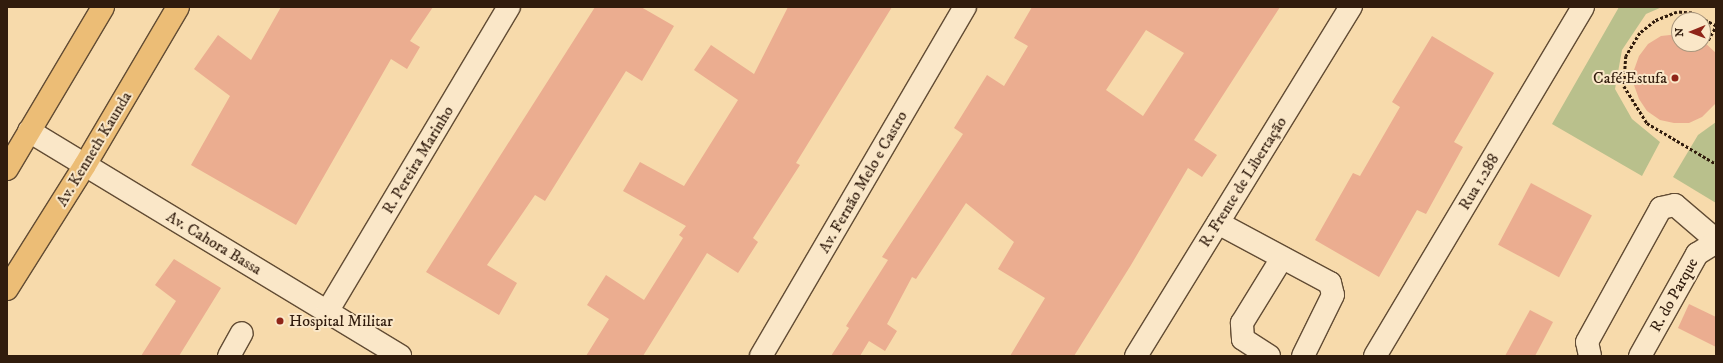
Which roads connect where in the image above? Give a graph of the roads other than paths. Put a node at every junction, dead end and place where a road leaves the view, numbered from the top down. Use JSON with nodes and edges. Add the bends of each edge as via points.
{"nodes":[{"id":1,"x":103,"y":7,"type":"edge"},
{"id":2,"x":178,"y":7,"type":"edge"},
{"id":3,"x":509,"y":7,"type":"edge"},
{"id":4,"x":965,"y":7,"type":"edge"},
{"id":5,"x":1351,"y":7,"type":"edge"},
{"id":6,"x":1583,"y":7,"type":"edge"},
{"id":7,"x":29,"y":130,"type":"junction"},
{"id":8,"x":85,"y":165,"type":"junction"},
{"id":9,"x":7,"y":168,"type":"edge"},
{"id":10,"x":1218,"y":223,"type":"junction"},
{"id":11,"x":1716,"y":241,"type":"edge"},
{"id":12,"x":1282,"y":258,"type":"junction"},
{"id":13,"x":7,"y":289,"type":"edge"},
{"id":14,"x":327,"y":312,"type":"junction"},
{"id":15,"x":242,"y":333,"type":"dead end"},
{"id":16,"x":229,"y":356,"type":"edge"},
{"id":17,"x":400,"y":356,"type":"edge"},
{"id":18,"x":761,"y":356,"type":"edge"},
{"id":19,"x":1136,"y":356,"type":"edge"},
{"id":20,"x":1269,"y":356,"type":"edge"},
{"id":21,"x":1303,"y":356,"type":"edge"},
{"id":22,"x":1375,"y":356,"type":"edge"},
{"id":23,"x":1590,"y":356,"type":"edge"},
{"id":24,"x":1640,"y":356,"type":"edge"}],
"edges":[{"from":1,"to":7,"type":"main road"},
{"from":2,"to":8,"type":"main road","name":"Av. Kenneth Kaunda"},
{"from":3,"to":14,"type":"street","name":"R. Pereira Marinho"},
{"from":4,"to":18,"type":"street","name":"Av. Fernão Melo e Castro"},
{"from":5,"to":10,"type":"street","name":"R. Frente de Libertação"},
{"from":6,"to":22,"type":"street","name":"Rua 1.288"},
{"from":7,"to":8,"type":"street","name":"Av. Cahora Bassa"},
{"from":7,"to":9,"type":"main road"},
{"from":8,"to":13,"type":"main road","name":"Av. Kenneth Kaunda"},
{"from":8,"to":14,"type":"street","name":"Av. Cahora Bassa"},
{"from":10,"to":12,"type":"street"},
{"from":10,"to":19,"type":"street","name":"R. Frente de Libertação"},
{"from":11,"to":23,"type":"street","via":[[1676,205],[1661,208],[1587,342]]},
{"from":11,"to":24,"type":"street","name":"R. do Parque","via":[[1697,254]]},
{"from":12,"to":20,"type":"street","via":[[1242,322],[1243,339]]},
{"from":12,"to":21,"type":"street","via":[[1330,283],[1333,295]]},
{"from":14,"to":17,"type":"street","name":"Av. Cahora Bassa"},
{"from":15,"to":16,"type":"street"}]}
